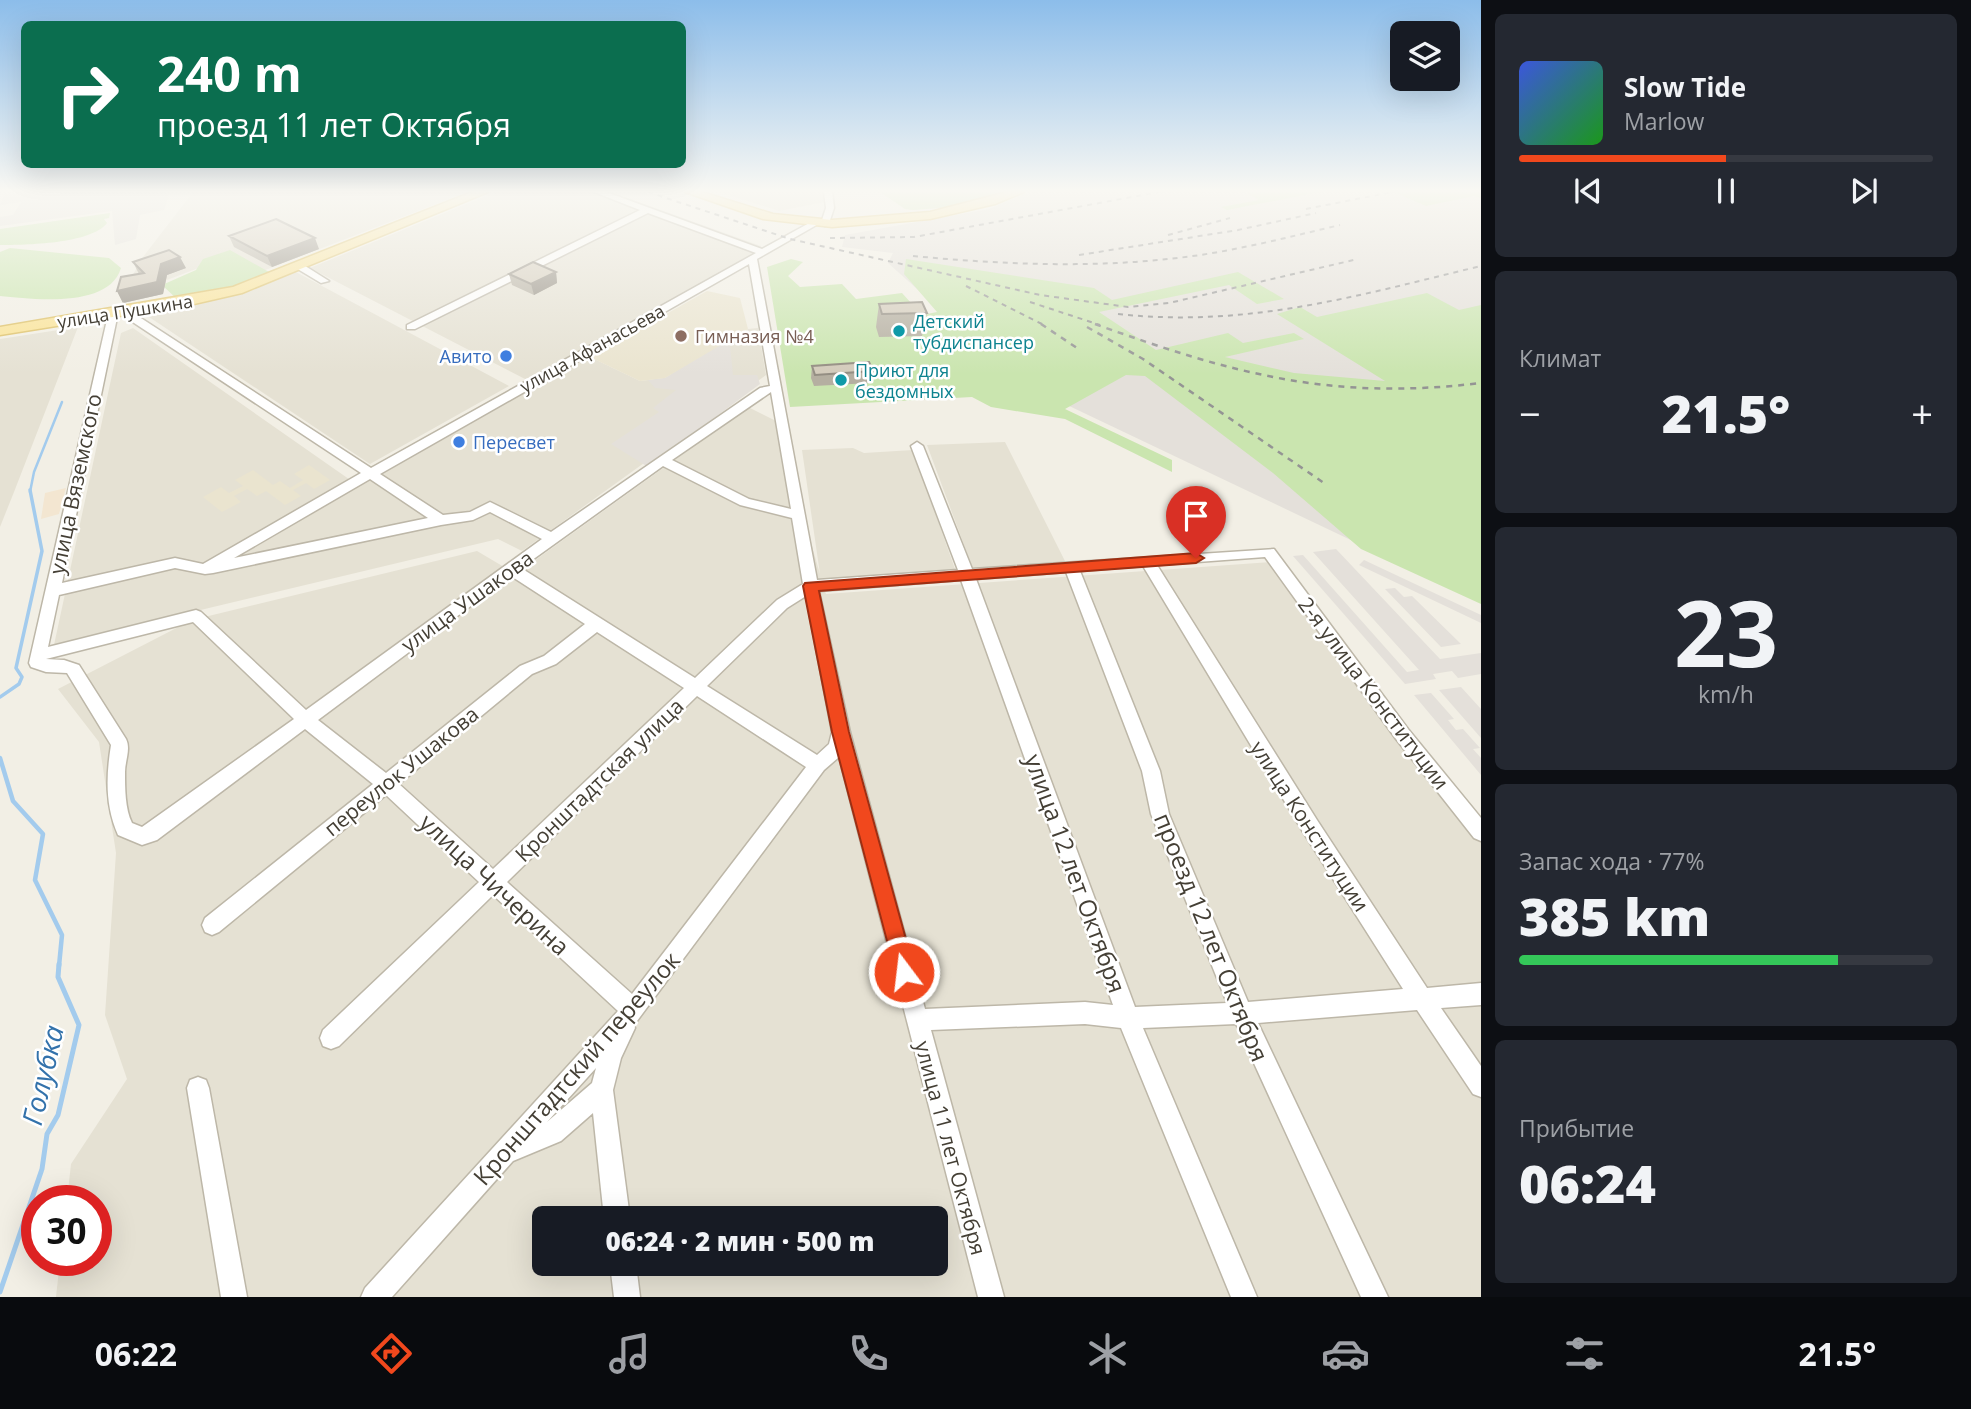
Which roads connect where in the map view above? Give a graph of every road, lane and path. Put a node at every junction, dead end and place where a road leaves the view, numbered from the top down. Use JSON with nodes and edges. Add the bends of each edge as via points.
{"nodes":[{"id":1,"x":332,"y":253,"type":"edge"},
{"id":2,"x":559,"y":253,"type":"edge"},
{"id":3,"x":765,"y":253,"type":"edge"},
{"id":4,"x":752,"y":260,"type":"junction"},
{"id":5,"x":299,"y":266,"type":"junction"},
{"id":6,"x":324,"y":281,"type":"dead end"},
{"id":7,"x":118,"y":312,"type":"junction"},
{"id":8,"x":411,"y":327,"type":"dead end"},
{"id":9,"x":0,"y":331,"type":"edge"},
{"id":10,"x":775,"y":388,"type":"junction"},
{"id":11,"x":917,"y":446,"type":"dead end"},
{"id":12,"x":663,"y":461,"type":"junction"},
{"id":13,"x":369,"y":474,"type":"junction"},
{"id":14,"x":797,"y":514,"type":"junction"},
{"id":15,"x":441,"y":520,"type":"junction"},
{"id":16,"x":552,"y":538,"type":"junction"},
{"id":17,"x":1147,"y":562,"type":"junction"},
{"id":18,"x":1072,"y":568,"type":"junction"},
{"id":19,"x":205,"y":569,"type":"junction"},
{"id":20,"x":511,"y":569,"type":"junction"},
{"id":21,"x":967,"y":575,"type":"junction"},
{"id":22,"x":811,"y":586,"type":"junction"},
{"id":23,"x":52,"y":591,"type":"junction"},
{"id":24,"x":596,"y":624,"type":"junction"},
{"id":25,"x":38,"y":655,"type":"junction"},
{"id":26,"x":694,"y":687,"type":"junction"},
{"id":27,"x":306,"y":719,"type":"junction"},
{"id":28,"x":841,"y":732,"type":"junction"},
{"id":29,"x":818,"y":765,"type":"junction"},
{"id":30,"x":385,"y":783,"type":"junction"},
{"id":31,"x":1481,"y":832,"type":"edge"},
{"id":32,"x":494,"y":883,"type":"junction"},
{"id":33,"x":212,"y":925,"type":"dead end"},
{"id":34,"x":1481,"y":994,"type":"edge"},
{"id":35,"x":1420,"y":998,"type":"junction"},
{"id":36,"x":633,"y":1010,"type":"junction"},
{"id":37,"x":1242,"y":1013,"type":"junction"},
{"id":38,"x":1128,"y":1018,"type":"junction"},
{"id":39,"x":917,"y":1020,"type":"junction"},
{"id":40,"x":331,"y":1038,"type":"dead end"},
{"id":41,"x":1481,"y":1086,"type":"edge"},
{"id":42,"x":198,"y":1088,"type":"dead end"},
{"id":43,"x":602,"y":1090,"type":"junction"},
{"id":44,"x":505,"y":1152,"type":"junction"},
{"id":45,"x":616,"y":1206,"type":"edge"},
{"id":46,"x":624,"y":1276,"type":"edge"},
{"id":47,"x":234,"y":1297,"type":"edge"},
{"id":48,"x":374,"y":1297,"type":"edge"},
{"id":49,"x":627,"y":1297,"type":"edge"},
{"id":50,"x":991,"y":1297,"type":"edge"},
{"id":51,"x":1244,"y":1297,"type":"edge"},
{"id":52,"x":1375,"y":1297,"type":"edge"}],
"edges":[{"from":1,"to":5,"type":"main road","name":"улица Пушкина"},
{"from":2,"to":8,"type":"street"},
{"from":3,"to":4,"type":"street","name":"улица Афанасьева"},
{"from":4,"to":10,"type":"street","name":"улица 11 лет Октября"},
{"from":4,"to":13,"type":"street","name":"улица Афанасьева"},
{"from":5,"to":6,"type":"street"},
{"from":5,"to":7,"type":"main road","name":"улица Пушкина","via":[[237,290]]},
{"from":7,"to":9,"type":"main road","name":"улица Пушкина"},
{"from":7,"to":13,"type":"street"},
{"from":7,"to":23,"type":"street","name":"улица Вяземского"},
{"from":10,"to":12,"type":"street","name":"улица Ушакова","via":[[764,390]]},
{"from":10,"to":14,"type":"street","name":"улица 11 лет Октября"},
{"from":11,"to":21,"type":"street","name":"улица 12 лет Октября"},
{"from":12,"to":14,"type":"street","via":[[761,508]]},
{"from":12,"to":16,"type":"street","name":"улица Ушакова"},
{"from":13,"to":15,"type":"street"},
{"from":13,"to":19,"type":"street","name":"улица Афанасьева"},
{"from":14,"to":22,"type":"street","name":"улица 11 лет Октября"},
{"from":15,"to":16,"type":"street","via":[[473,516],[490,506]]},
{"from":15,"to":19,"type":"street"},
{"from":16,"to":20,"type":"street","name":"улица Ушакова"},
{"from":17,"to":18,"type":"street"},
{"from":17,"to":31,"type":"street","name":"2-я улица Конституции","via":[[1269,552],[1402,734]]},
{"from":17,"to":35,"type":"street","name":"улица Конституции"},
{"from":18,"to":21,"type":"street"},
{"from":18,"to":37,"type":"street","name":"проезд 12 лет Октября","via":[[1151,771],[1160,814]]},
{"from":19,"to":23,"type":"street","via":[[175,563]]},
{"from":20,"to":24,"type":"street"},
{"from":20,"to":27,"type":"street","name":"улица Ушакова"},
{"from":21,"to":22,"type":"street"},
{"from":21,"to":38,"type":"street","name":"улица 12 лет Октября"},
{"from":22,"to":26,"type":"street","name":"Кронштадтская улица","via":[[782,604]]},
{"from":22,"to":28,"type":"street","name":"улица 11 лет Октября"},
{"from":23,"to":25,"type":"street","name":"улица Вяземского"},
{"from":24,"to":26,"type":"street"},
{"from":24,"to":30,"type":"street","name":"переулок Ушакова","via":[[550,660],[526,670]]},
{"from":25,"to":27,"type":"street","name":"улица Чичерина","via":[[196,616]]},
{"from":25,"to":27,"type":"street","name":"улица Ушакова","via":[[41,666],[73,669],[117,738],[119,815],[125,829],[142,836]]},
{"from":26,"to":29,"type":"street"},
{"from":26,"to":32,"type":"street","name":"Кронштадтская улица"},
{"from":27,"to":30,"type":"street","name":"улица Чичерина"},
{"from":28,"to":29,"type":"street","name":"Кронштадтский переулок","via":[[837,748]]},
{"from":28,"to":39,"type":"street","name":"улица 11 лет Октября"},
{"from":29,"to":36,"type":"street","name":"Кронштадтский переулок"},
{"from":30,"to":32,"type":"street","name":"улица Чичерина"},
{"from":30,"to":33,"type":"street","name":"переулок Ушакова"},
{"from":32,"to":36,"type":"street","name":"улица Чичерина"},
{"from":32,"to":40,"type":"street","name":"Кронштадтская улица"},
{"from":34,"to":35,"type":"street"},
{"from":35,"to":37,"type":"street"},
{"from":35,"to":41,"type":"street","name":"улица Конституции"},
{"from":36,"to":43,"type":"street","via":[[610,1056]]},
{"from":36,"to":44,"type":"street","name":"Кронштадтский переулок"},
{"from":37,"to":38,"type":"street"},
{"from":37,"to":52,"type":"street","name":"проезд 12 лет Октября"},
{"from":38,"to":39,"type":"street","via":[[1086,1013]]},
{"from":38,"to":51,"type":"street","name":"улица 12 лет Октября"},
{"from":39,"to":50,"type":"street","name":"улица 11 лет Октября"},
{"from":42,"to":47,"type":"street"},
{"from":43,"to":44,"type":"street","via":[[553,1133]]},
{"from":43,"to":45,"type":"street"},
{"from":44,"to":48,"type":"street","name":"Кронштадтский переулок"},
{"from":46,"to":49,"type":"street"}]}
